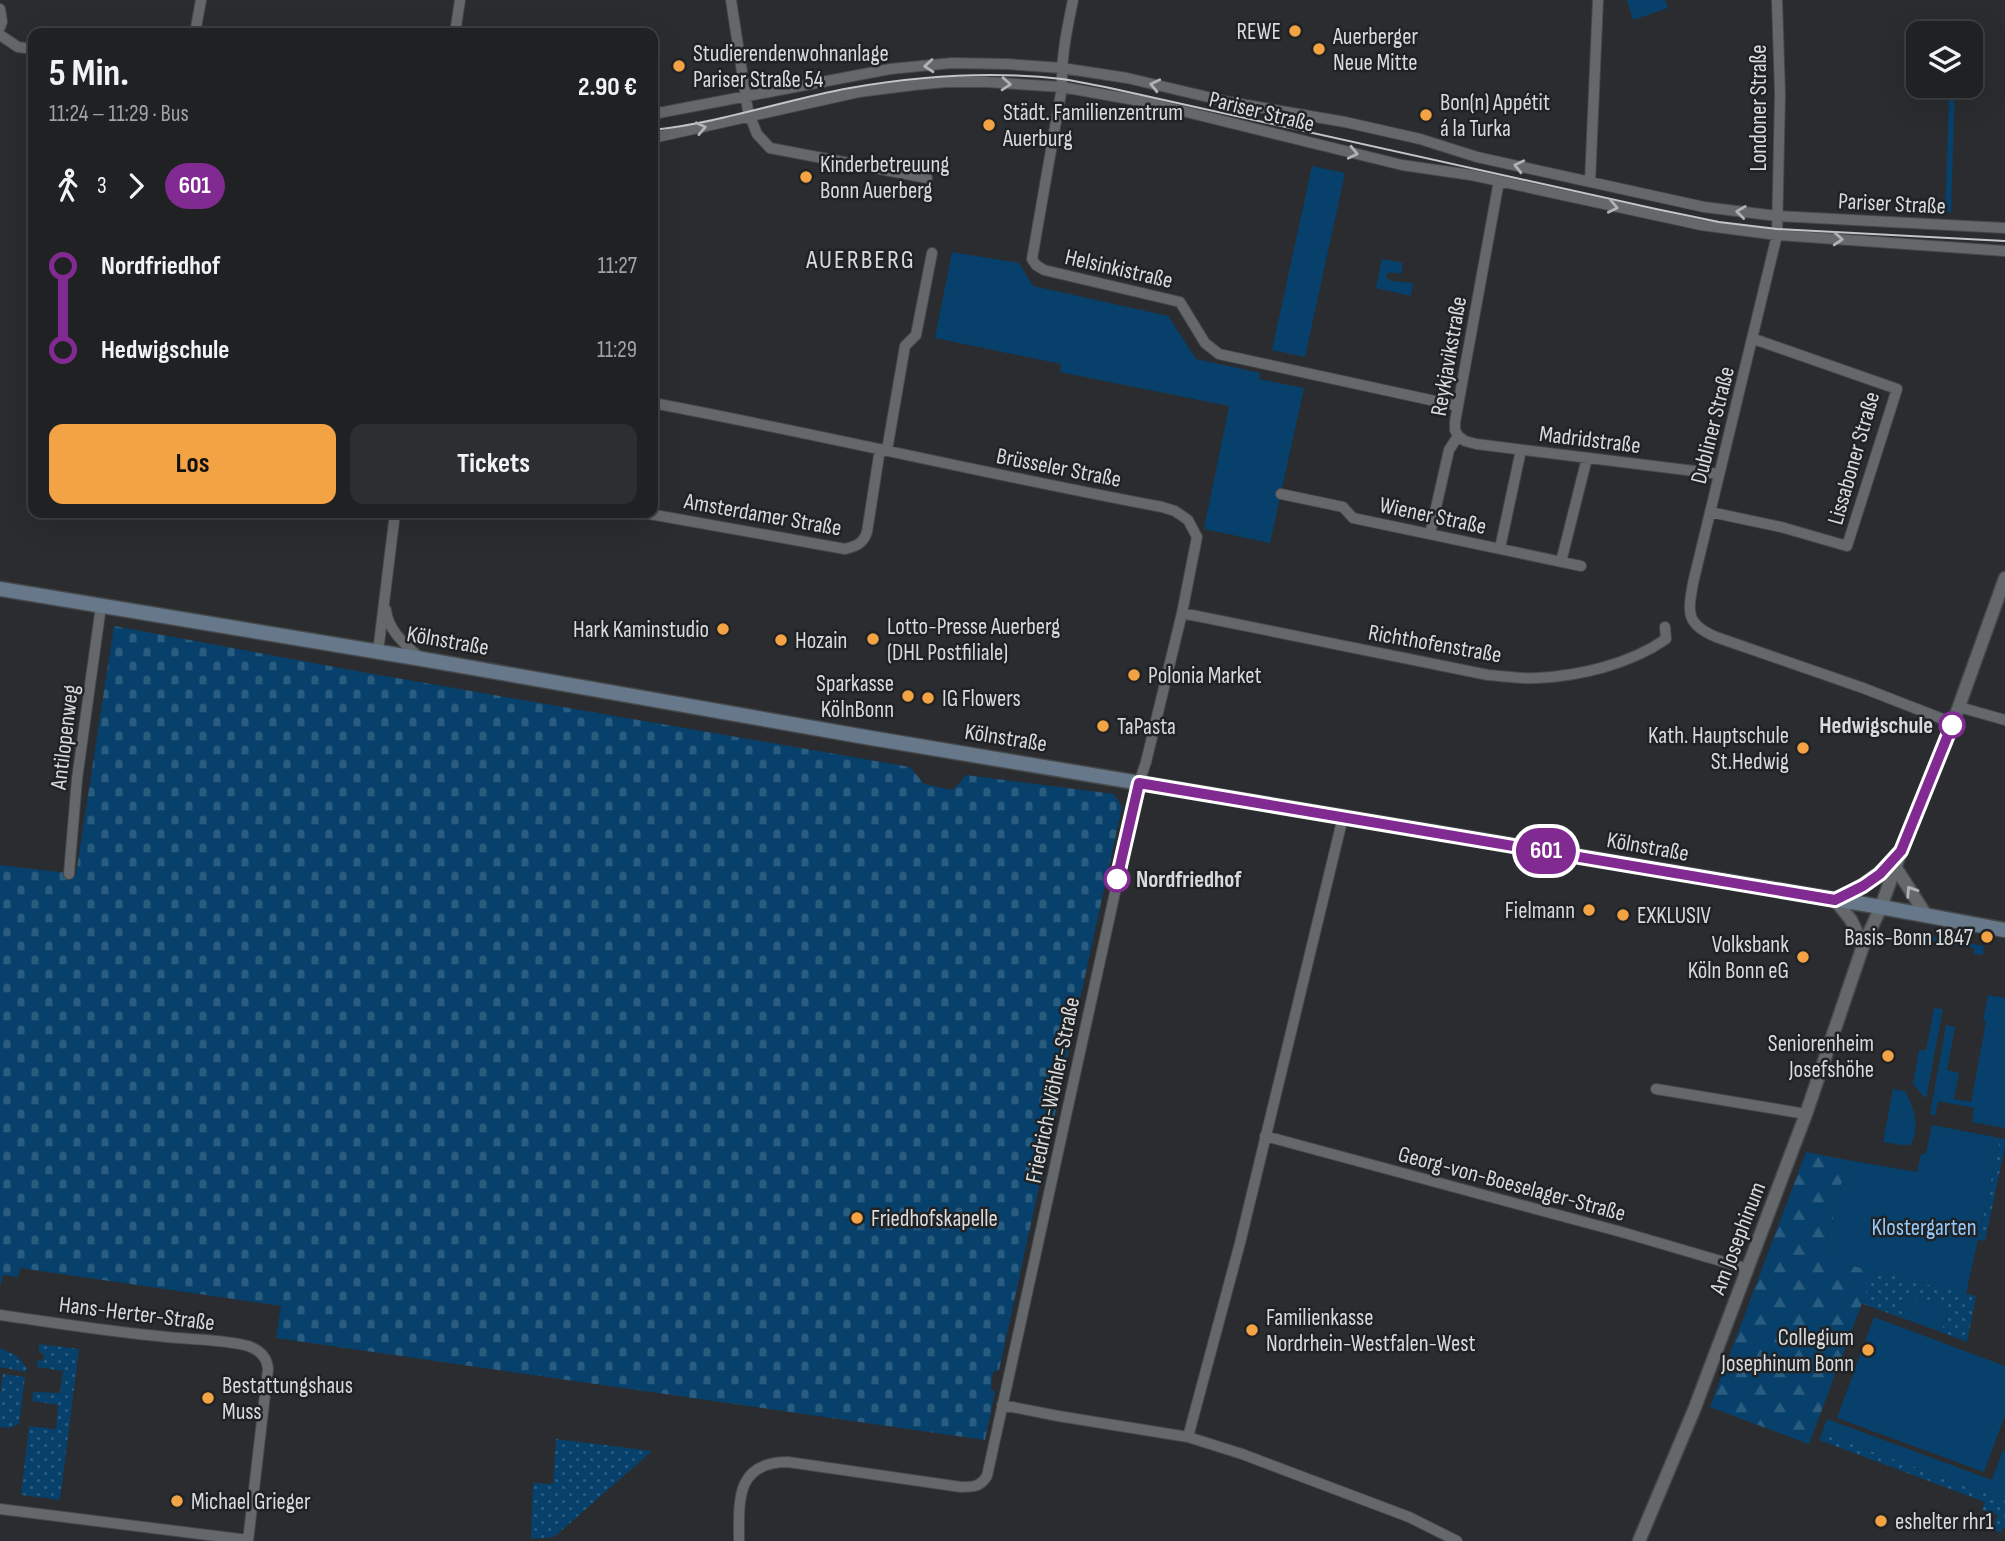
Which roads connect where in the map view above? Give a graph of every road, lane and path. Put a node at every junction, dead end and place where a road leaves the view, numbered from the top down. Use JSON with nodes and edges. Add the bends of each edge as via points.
{"nodes":[{"id":1,"x":201,"y":0,"type":"edge"},
{"id":2,"x":460,"y":0,"type":"edge"},
{"id":3,"x":731,"y":0,"type":"edge"},
{"id":4,"x":1073,"y":0,"type":"edge"},
{"id":5,"x":1598,"y":0,"type":"edge"},
{"id":6,"x":1777,"y":0,"type":"edge"},
{"id":7,"x":0,"y":9,"type":"edge"},
{"id":8,"x":0,"y":27,"type":"edge"},
{"id":9,"x":196,"y":28,"type":"edge"},
{"id":10,"x":456,"y":28,"type":"edge"},
{"id":11,"x":0,"y":35,"type":"edge"},
{"id":12,"x":28,"y":48,"type":"edge"},
{"id":13,"x":1062,"y":68,"type":"junction"},
{"id":14,"x":1062,"y":88,"type":"junction"},
{"id":15,"x":746,"y":97,"type":"junction"},
{"id":16,"x":658,"y":113,"type":"edge"},
{"id":17,"x":750,"y":117,"type":"junction"},
{"id":18,"x":658,"y":137,"type":"edge"},
{"id":19,"x":927,"y":178,"type":"dead end"},
{"id":20,"x":1499,"y":181,"type":"junction"},
{"id":21,"x":1590,"y":182,"type":"junction"},
{"id":22,"x":1777,"y":216,"type":"junction"},
{"id":23,"x":2005,"y":228,"type":"edge"},
{"id":24,"x":1777,"y":235,"type":"junction"},
{"id":25,"x":2005,"y":251,"type":"edge"},
{"id":26,"x":932,"y":253,"type":"dead end"},
{"id":27,"x":1754,"y":339,"type":"junction"},
{"id":28,"x":658,"y":404,"type":"edge"},
{"id":29,"x":1458,"y":406,"type":"junction"},
{"id":30,"x":1458,"y":436,"type":"junction"},
{"id":31,"x":884,"y":450,"type":"junction"},
{"id":32,"x":1521,"y":450,"type":"junction"},
{"id":33,"x":1587,"y":458,"type":"junction"},
{"id":34,"x":1720,"y":474,"type":"junction"},
{"id":35,"x":1281,"y":494,"type":"dead end"},
{"id":36,"x":1710,"y":512,"type":"junction"},
{"id":37,"x":658,"y":516,"type":"edge"},
{"id":38,"x":394,"y":518,"type":"edge"},
{"id":39,"x":1430,"y":534,"type":"junction"},
{"id":40,"x":1500,"y":548,"type":"junction"},
{"id":41,"x":1561,"y":562,"type":"junction"},
{"id":42,"x":1581,"y":566,"type":"dead end"},
{"id":43,"x":2005,"y":578,"type":"edge"},
{"id":44,"x":0,"y":589,"type":"edge"},
{"id":45,"x":384,"y":600,"type":"junction"},
{"id":46,"x":101,"y":606,"type":"junction"},
{"id":47,"x":1182,"y":613,"type":"junction"},
{"id":48,"x":1665,"y":627,"type":"dead end"},
{"id":49,"x":378,"y":652,"type":"junction"},
{"id":50,"x":422,"y":659,"type":"junction"},
{"id":51,"x":1959,"y":707,"type":"junction"},
{"id":52,"x":2005,"y":720,"type":"edge"},
{"id":53,"x":1953,"y":723,"type":"junction"},
{"id":54,"x":1139,"y":783,"type":"junction"},
{"id":55,"x":1343,"y":817,"type":"junction"},
{"id":56,"x":1901,"y":851,"type":"junction"},
{"id":57,"x":1896,"y":868,"type":"junction"},
{"id":58,"x":69,"y":874,"type":"dead end"},
{"id":59,"x":1835,"y":900,"type":"junction"},
{"id":60,"x":1881,"y":907,"type":"junction"},
{"id":61,"x":1926,"y":915,"type":"junction"},
{"id":62,"x":2005,"y":930,"type":"edge"},
{"id":63,"x":1863,"y":946,"type":"junction"},
{"id":64,"x":1656,"y":1089,"type":"dead end"},
{"id":65,"x":1806,"y":1114,"type":"junction"},
{"id":66,"x":1265,"y":1136,"type":"junction"},
{"id":67,"x":1748,"y":1269,"type":"junction"},
{"id":68,"x":0,"y":1315,"type":"edge"},
{"id":69,"x":1002,"y":1405,"type":"junction"},
{"id":70,"x":1188,"y":1437,"type":"junction"},
{"id":71,"x":0,"y":1509,"type":"edge"},
{"id":72,"x":248,"y":1540,"type":"edge"},
{"id":73,"x":738,"y":1541,"type":"edge"},
{"id":74,"x":1457,"y":1541,"type":"edge"},
{"id":75,"x":1639,"y":1541,"type":"edge"}],
"edges":[{"from":1,"to":9,"type":"street"},
{"from":2,"to":10,"type":"street"},
{"from":3,"to":15,"type":"street"},
{"from":4,"to":13,"type":"street"},
{"from":5,"to":21,"type":"street"},
{"from":6,"to":22,"type":"street","name":"Londoner Straße"},
{"from":7,"to":8,"type":"street"},
{"from":11,"to":12,"type":"street"},
{"from":13,"to":14,"type":"street"},
{"from":13,"to":15,"type":"street","name":"Pariser Straße","one_way":true,"via":[[1007,64],[890,69]]},
{"from":21,"to":13,"type":"street","name":"Pariser Straße","one_way":true,"via":[[1345,122]]},
{"from":17,"to":14,"type":"street","name":"Pariser Straße","one_way":true,"via":[[859,92],[946,82]]},
{"from":14,"to":20,"type":"street","name":"Pariser Straße","one_way":true,"via":[[1146,102],[1402,164]]},
{"from":14,"to":29,"type":"street","name":"Helsinkistraße","via":[[1032,258],[1036,265],[1180,302],[1213,351]]},
{"from":15,"to":16,"type":"street","name":"Pariser Straße"},
{"from":15,"to":17,"type":"street"},
{"from":18,"to":17,"type":"street","name":"Pariser Straße","one_way":true},
{"from":17,"to":19,"type":"street","via":[[770,148]]},
{"from":20,"to":24,"type":"street","name":"Pariser Straße","one_way":true,"via":[[1695,223]]},
{"from":20,"to":29,"type":"street","name":"Reykjavikstraße"},
{"from":22,"to":21,"type":"street","name":"Pariser Straße","one_way":true,"via":[[1704,207]]},
{"from":22,"to":23,"type":"street","name":"Pariser Straße"},
{"from":22,"to":24,"type":"street"},
{"from":24,"to":25,"type":"street","name":"Pariser Straße","one_way":true},
{"from":24,"to":27,"type":"street","name":"Dubliner Straße"},
{"from":26,"to":31,"type":"street","via":[[916,335],[905,346]]},
{"from":27,"to":34,"type":"street","name":"Dubliner Straße"},
{"from":27,"to":36,"type":"street","name":"Lissaboner Straße","via":[[1897,389],[1847,546]]},
{"from":28,"to":31,"type":"street","name":"Brüsseler Straße"},
{"from":29,"to":30,"type":"street","name":"Reykjavikstraße"},
{"from":30,"to":32,"type":"street","name":"Madridstraße","via":[[1476,444]]},
{"from":30,"to":39,"type":"street","name":"Reykjavikstraße","via":[[1449,450]]},
{"from":31,"to":37,"type":"street","name":"Amsterdamer Straße","via":[[867,532],[859,545],[845,549]]},
{"from":31,"to":47,"type":"street","name":"Brüsseler Straße","via":[[1175,511],[1188,520],[1197,537]]},
{"from":32,"to":33,"type":"street","name":"Madridstraße"},
{"from":32,"to":40,"type":"street"},
{"from":33,"to":34,"type":"street","name":"Madridstraße"},
{"from":33,"to":41,"type":"street"},
{"from":34,"to":36,"type":"street","name":"Dubliner Straße"},
{"from":35,"to":39,"type":"street","name":"Wiener Straße","via":[[1343,508],[1353,518]]},
{"from":36,"to":53,"type":"street","name":"Dubliner Straße","via":[[1689,607],[1693,623],[1705,633]]},
{"from":38,"to":45,"type":"street"},
{"from":39,"to":40,"type":"street","name":"Wiener Straße"},
{"from":40,"to":41,"type":"street","name":"Wiener Straße"},
{"from":41,"to":42,"type":"street","name":"Wiener Straße"},
{"from":43,"to":51,"type":"street","name":"Am Josephinum"},
{"from":44,"to":46,"type":"main road","name":"Kölnstraße"},
{"from":45,"to":49,"type":"street"},
{"from":45,"to":50,"type":"street","via":[[390,625]]},
{"from":46,"to":49,"type":"main road","name":"Kölnstraße"},
{"from":46,"to":58,"type":"street","name":"Antilopenweg"},
{"from":47,"to":48,"type":"street","name":"Richthofenstraße","via":[[1488,675],[1536,678],[1603,667],[1629,657],[1666,639]]},
{"from":47,"to":54,"type":"street","name":"Brüsseler Straße"},
{"from":49,"to":50,"type":"main road","name":"Kölnstraße"},
{"from":50,"to":54,"type":"main road","name":"Kölnstraße"},
{"from":51,"to":52,"type":"street"},
{"from":51,"to":53,"type":"street","name":"Am Josephinum"},
{"from":53,"to":56,"type":"street","name":"Am Josephinum"},
{"from":54,"to":55,"type":"main road","name":"Kölnstraße"},
{"from":54,"to":69,"type":"street","name":"Friedrich-Wöhler-Straße"},
{"from":55,"to":59,"type":"main road","name":"Kölnstraße"},
{"from":55,"to":66,"type":"street"},
{"from":56,"to":57,"type":"street","name":"Am Josephinum"},
{"from":56,"to":59,"type":"street","via":[[1880,874]]},
{"from":57,"to":60,"type":"street","name":"Am Josephinum"},
{"from":61,"to":57,"type":"street","one_way":true},
{"from":59,"to":60,"type":"main road","name":"Kölnstraße"},
{"from":59,"to":63,"type":"street"},
{"from":60,"to":61,"type":"main road","name":"Kölnstraße"},
{"from":60,"to":63,"type":"street","name":"Am Josephinum"},
{"from":61,"to":62,"type":"main road","name":"Kölnstraße"},
{"from":63,"to":65,"type":"street","name":"Am Josephinum"},
{"from":64,"to":65,"type":"street"},
{"from":65,"to":67,"type":"street","name":"Am Josephinum"},
{"from":66,"to":67,"type":"street","name":"Georg-von-Boeselager-Straße"},
{"from":66,"to":70,"type":"street"},
{"from":67,"to":75,"type":"street","name":"Am Josephinum"},
{"from":68,"to":72,"type":"street","name":"Hans-Herter-Straße","via":[[236,1344],[265,1357],[268,1369]]},
{"from":69,"to":70,"type":"street"},
{"from":69,"to":73,"type":"street","name":"Friedrich-Wöhler-Straße","via":[[983,1483],[975,1487],[772,1462],[760,1467],[742,1488]]},
{"from":70,"to":74,"type":"street","via":[[1409,1517]]},
{"from":71,"to":72,"type":"street"}]}
